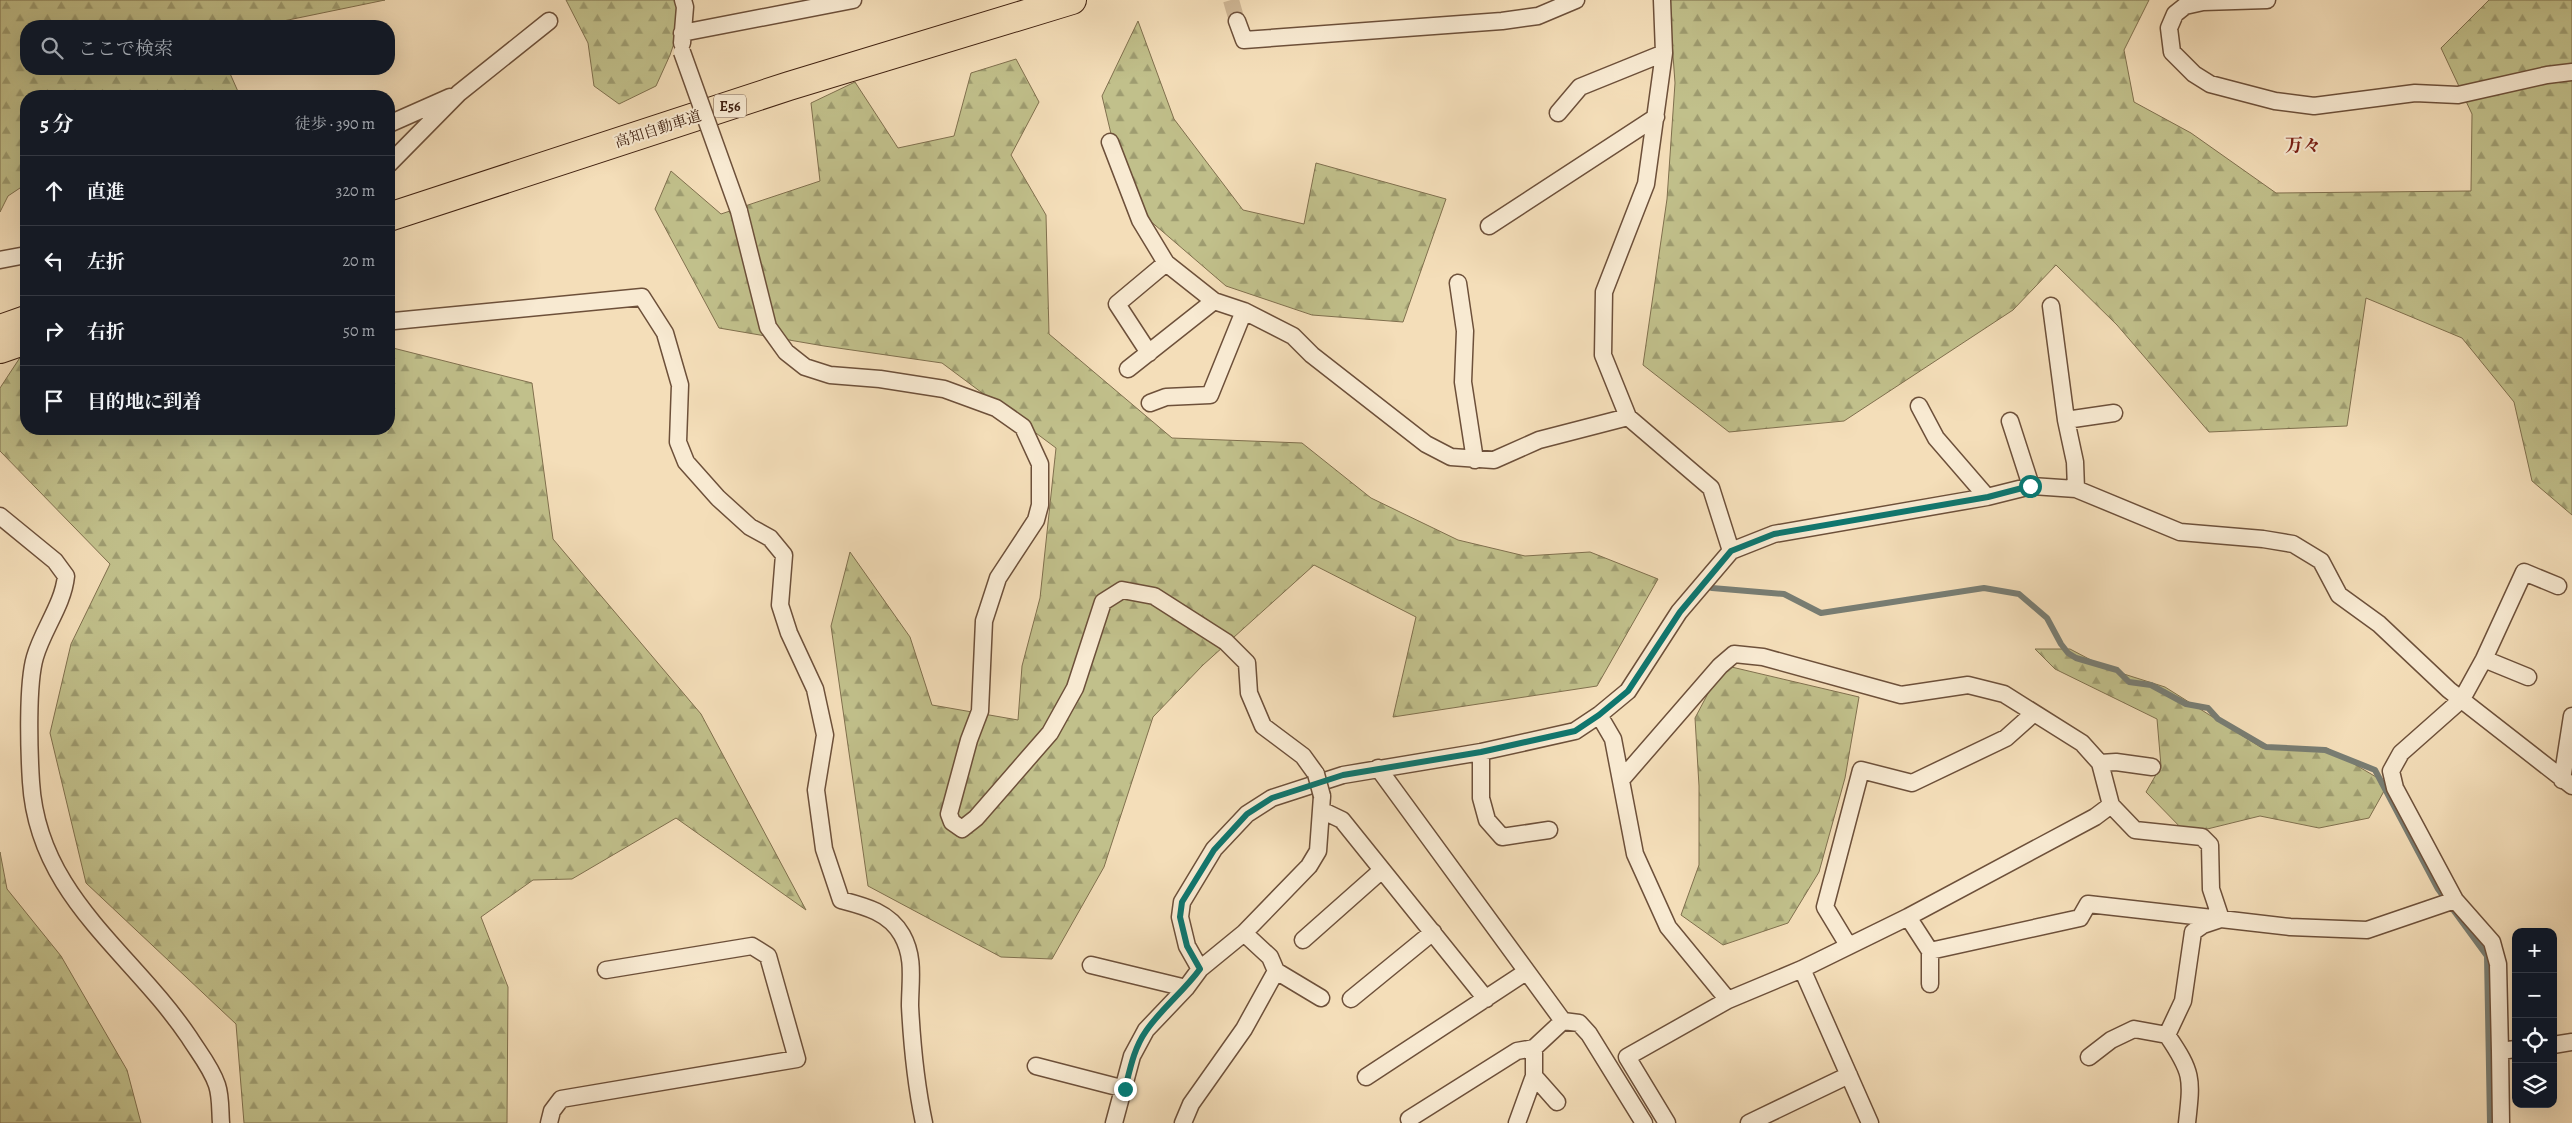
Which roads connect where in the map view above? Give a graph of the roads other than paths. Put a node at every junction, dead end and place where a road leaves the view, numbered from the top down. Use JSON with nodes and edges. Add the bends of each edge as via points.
{"nodes":[{"id":1,"x":683,"y":0,"type":"edge"},
{"id":2,"x":853,"y":0,"type":"edge"},
{"id":3,"x":1013,"y":0,"type":"edge"},
{"id":4,"x":1072,"y":0,"type":"edge"},
{"id":5,"x":1576,"y":0,"type":"edge"},
{"id":6,"x":1662,"y":0,"type":"edge"},
{"id":7,"x":2267,"y":0,"type":"edge"},
{"id":8,"x":549,"y":21,"type":"dead end"},
{"id":9,"x":1237,"y":21,"type":"tunnel mouth"},
{"id":10,"x":682,"y":33,"type":"junction"},
{"id":11,"x":1664,"y":53,"type":"junction"},
{"id":12,"x":2572,"y":72,"type":"edge"},
{"id":13,"x":459,"y":92,"type":"junction"},
{"id":14,"x":1558,"y":114,"type":"dead end"},
{"id":15,"x":1656,"y":116,"type":"junction"},
{"id":16,"x":395,"y":121,"type":"edge"},
{"id":17,"x":1110,"y":142,"type":"dead end"},
{"id":18,"x":395,"y":158,"type":"edge"},
{"id":19,"x":395,"y":197,"type":"edge"},
{"id":20,"x":395,"y":215,"type":"edge"},
{"id":21,"x":1489,"y":226,"type":"dead end"},
{"id":22,"x":20,"y":256,"type":"edge"},
{"id":23,"x":0,"y":260,"type":"edge"},
{"id":24,"x":1166,"y":263,"type":"junction"},
{"id":25,"x":1458,"y":283,"type":"dead end"},
{"id":26,"x":1214,"y":301,"type":"junction"},
{"id":27,"x":2051,"y":306,"type":"dead end"},
{"id":28,"x":1244,"y":311,"type":"junction"},
{"id":29,"x":20,"y":322,"type":"edge"},
{"id":30,"x":395,"y":322,"type":"edge"},
{"id":31,"x":0,"y":329,"type":"edge"},
{"id":32,"x":20,"y":342,"type":"edge"},
{"id":33,"x":0,"y":349,"type":"edge"},
{"id":34,"x":1149,"y":353,"type":"junction"},
{"id":35,"x":1128,"y":369,"type":"dead end"},
{"id":36,"x":1150,"y":403,"type":"dead end"},
{"id":37,"x":1919,"y":406,"type":"dead end"},
{"id":38,"x":2114,"y":413,"type":"dead end"},
{"id":39,"x":1628,"y":417,"type":"junction"},
{"id":40,"x":2066,"y":420,"type":"junction"},
{"id":41,"x":2010,"y":421,"type":"dead end"},
{"id":42,"x":1475,"y":460,"type":"junction"},
{"id":43,"x":2030,"y":486,"type":"junction"},
{"id":44,"x":2076,"y":489,"type":"junction"},
{"id":45,"x":1988,"y":497,"type":"junction"},
{"id":46,"x":0,"y":516,"type":"edge"},
{"id":47,"x":1731,"y":551,"type":"junction"},
{"id":48,"x":2558,"y":586,"type":"dead end"},
{"id":49,"x":2484,"y":659,"type":"junction"},
{"id":50,"x":2528,"y":678,"type":"dead end"},
{"id":51,"x":2462,"y":699,"type":"junction"},
{"id":52,"x":2034,"y":713,"type":"junction"},
{"id":53,"x":1599,"y":715,"type":"junction"},
{"id":54,"x":2572,"y":716,"type":"edge"},
{"id":55,"x":1481,"y":752,"type":"junction"},
{"id":56,"x":2100,"y":763,"type":"junction"},
{"id":57,"x":2152,"y":767,"type":"dead end"},
{"id":58,"x":1378,"y":768,"type":"junction"},
{"id":59,"x":1621,"y":780,"type":"junction"},
{"id":60,"x":2567,"y":783,"type":"edge"},
{"id":61,"x":1321,"y":803,"type":"junction"},
{"id":62,"x":2110,"y":805,"type":"junction"},
{"id":63,"x":1549,"y":830,"type":"dead end"},
{"id":64,"x":1382,"y":870,"type":"junction"},
{"id":65,"x":2455,"y":900,"type":"junction"},
{"id":66,"x":1908,"y":917,"type":"junction"},
{"id":67,"x":2221,"y":919,"type":"junction"},
{"id":68,"x":1433,"y":932,"type":"junction"},
{"id":69,"x":1244,"y":933,"type":"junction"},
{"id":70,"x":1303,"y":940,"type":"dead end"},
{"id":71,"x":1848,"y":945,"type":"junction"},
{"id":72,"x":1930,"y":951,"type":"junction"},
{"id":73,"x":1091,"y":965,"type":"dead end"},
{"id":74,"x":1200,"y":969,"type":"junction"},
{"id":75,"x":1802,"y":969,"type":"junction"},
{"id":76,"x":606,"y":970,"type":"dead end"},
{"id":77,"x":1276,"y":971,"type":"junction"},
{"id":78,"x":1526,"y":972,"type":"junction"},
{"id":79,"x":1930,"y":984,"type":"dead end"},
{"id":80,"x":1186,"y":988,"type":"junction"},
{"id":81,"x":1321,"y":998,"type":"dead end"},
{"id":82,"x":1351,"y":999,"type":"dead end"},
{"id":83,"x":1486,"y":999,"type":"junction"},
{"id":84,"x":1728,"y":1000,"type":"junction"},
{"id":85,"x":1563,"y":1022,"type":"junction"},
{"id":86,"x":2167,"y":1035,"type":"junction"},
{"id":87,"x":2572,"y":1042,"type":"edge"},
{"id":88,"x":2557,"y":1044,"type":"edge"},
{"id":89,"x":1534,"y":1048,"type":"junction"},
{"id":90,"x":2508,"y":1050,"type":"edge"},
{"id":91,"x":2089,"y":1057,"type":"dead end"},
{"id":92,"x":1036,"y":1066,"type":"dead end"},
{"id":93,"x":1849,"y":1075,"type":"junction"},
{"id":94,"x":1534,"y":1076,"type":"junction"},
{"id":95,"x":1366,"y":1077,"type":"dead end"},
{"id":96,"x":1125,"y":1089,"type":"junction"},
{"id":97,"x":1557,"y":1102,"type":"dead end"},
{"id":98,"x":1409,"y":1119,"type":"dead end"},
{"id":99,"x":221,"y":1123,"type":"edge"},
{"id":100,"x":549,"y":1123,"type":"edge"},
{"id":101,"x":924,"y":1123,"type":"edge"},
{"id":102,"x":1114,"y":1123,"type":"edge"},
{"id":103,"x":1183,"y":1123,"type":"edge"},
{"id":104,"x":1517,"y":1123,"type":"edge"},
{"id":105,"x":1644,"y":1123,"type":"edge"},
{"id":106,"x":1667,"y":1123,"type":"edge"},
{"id":107,"x":1749,"y":1123,"type":"edge"},
{"id":108,"x":1870,"y":1123,"type":"edge"},
{"id":109,"x":2187,"y":1123,"type":"edge"},
{"id":110,"x":2501,"y":1123,"type":"edge"}],
"edges":[{"from":1,"to":10,"type":"street"},
{"from":2,"to":10,"type":"street"},
{"from":3,"to":19,"type":"highway","name":"高知自動車道","number":"E56"},
{"from":4,"to":20,"type":"highway","name":"高知自動車道","number":"E56","via":[[789,86]]},
{"from":5,"to":9,"type":"street","via":[[1538,16],[1502,21],[1244,40]]},
{"from":6,"to":11,"type":"street"},
{"from":7,"to":12,"type":"street","via":[[2204,2],[2185,6],[2174,14],[2169,28],[2172,52],[2194,74],[2210,84],[2275,101],[2314,106],[2415,93],[2458,95]]},
{"from":8,"to":13,"type":"street"},
{"from":10,"to":61,"type":"street","bridge":true,"via":[[682,52],[739,211],[768,327],[786,352],[805,367],[830,375],[944,389],[996,408],[1023,427],[1040,464],[1040,505],[1036,520],[998,578],[984,621],[980,711],[949,814],[952,822],[962,829],[976,818],[1050,733],[1075,688],[1103,602],[1122,590],[1154,596],[1226,642],[1247,663],[1249,692],[1263,726],[1303,756],[1316,774]]},
{"from":11,"to":14,"type":"street","via":[[1580,87]]},
{"from":11,"to":15,"type":"street"},
{"from":13,"to":16,"type":"street"},
{"from":13,"to":18,"type":"street"},
{"from":15,"to":21,"type":"street"},
{"from":15,"to":39,"type":"street","via":[[1646,184],[1604,292],[1603,355]]},
{"from":17,"to":24,"type":"street","via":[[1140,220]]},
{"from":22,"to":23,"type":"street"},
{"from":24,"to":26,"type":"street"},
{"from":24,"to":34,"type":"street","via":[[1117,304]]},
{"from":25,"to":42,"type":"street","via":[[1466,331],[1464,382]]},
{"from":26,"to":28,"type":"street"},
{"from":26,"to":34,"type":"street"},
{"from":27,"to":40,"type":"street"},
{"from":28,"to":36,"type":"street","via":[[1210,396],[1166,397]]},
{"from":28,"to":42,"type":"street","via":[[1293,336],[1312,355],[1426,444],[1451,457]]},
{"from":29,"to":31,"type":"highway"},
{"from":30,"to":101,"type":"street","via":[[642,297],[665,333],[680,385],[678,442],[686,462],[718,498],[750,527],[770,538],[784,556],[780,605],[815,690],[825,735],[816,790],[824,849],[841,900],[885,915],[902,934],[912,964],[910,1005]]},
{"from":32,"to":33,"type":"highway"},
{"from":34,"to":35,"type":"street"},
{"from":37,"to":45,"type":"street","via":[[1936,438]]},
{"from":38,"to":40,"type":"street"},
{"from":39,"to":42,"type":"street","via":[[1539,440],[1494,460]]},
{"from":39,"to":47,"type":"street","via":[[1711,488]]},
{"from":40,"to":44,"type":"street","via":[[2075,462]]},
{"from":41,"to":43,"type":"street"},
{"from":43,"to":44,"type":"street"},
{"from":43,"to":45,"type":"street"},
{"from":44,"to":51,"type":"street","via":[[2180,532],[2293,544],[2320,561],[2339,595],[2379,624]]},
{"from":45,"to":47,"type":"street","via":[[1774,534]]},
{"from":46,"to":99,"type":"street","via":[[55,561],[66,576],[65,589],[35,657],[31,686],[31,783],[40,835],[58,876],[83,912],[174,1014],[210,1068],[218,1088]]},
{"from":47,"to":53,"type":"street","via":[[1680,612],[1628,691]]},
{"from":48,"to":49,"type":"street","via":[[2524,572]]},
{"from":49,"to":50,"type":"street"},
{"from":49,"to":51,"type":"street"},
{"from":51,"to":60,"type":"street"},
{"from":51,"to":65,"type":"street","via":[[2401,753],[2391,771],[2395,788]]},
{"from":52,"to":56,"type":"street","via":[[2082,743]]},
{"from":52,"to":59,"type":"street","via":[[2004,694],[1968,685],[1902,695],[1763,657],[1734,654]]},
{"from":52,"to":71,"type":"street","via":[[2006,738],[1912,783],[1861,770],[1825,907]]},
{"from":53,"to":55,"type":"street","via":[[1575,731]]},
{"from":53,"to":59,"type":"street","via":[[1613,740]]},
{"from":54,"to":60,"type":"street"},
{"from":55,"to":58,"type":"street"},
{"from":55,"to":63,"type":"street","via":[[1481,798],[1487,820],[1502,837]]},
{"from":56,"to":57,"type":"street"},
{"from":56,"to":62,"type":"street"},
{"from":58,"to":74,"type":"street","via":[[1343,775],[1272,798],[1247,814],[1214,850],[1182,902],[1180,917],[1187,946]]},
{"from":58,"to":78,"type":"street"},
{"from":59,"to":84,"type":"street","via":[[1635,854],[1668,927]]},
{"from":61,"to":64,"type":"street","via":[[1342,820]]},
{"from":61,"to":69,"type":"street","via":[[1318,851],[1309,866]]},
{"from":62,"to":66,"type":"street","via":[[2095,817]]},
{"from":62,"to":67,"type":"street","via":[[2136,830],[2202,838],[2210,845],[2211,888]]},
{"from":64,"to":68,"type":"street"},
{"from":64,"to":70,"type":"street"},
{"from":65,"to":67,"type":"street","via":[[2367,930],[2290,927]]},
{"from":65,"to":90,"type":"street","via":[[2492,942],[2498,964]]},
{"from":66,"to":71,"type":"street"},
{"from":66,"to":72,"type":"street"},
{"from":67,"to":72,"type":"street","via":[[2088,904],[2080,918]]},
{"from":67,"to":86,"type":"street","via":[[2203,924],[2193,932],[2183,1001]]},
{"from":68,"to":82,"type":"street"},
{"from":68,"to":83,"type":"street"},
{"from":69,"to":74,"type":"street"},
{"from":69,"to":77,"type":"street","via":[[1270,957]]},
{"from":71,"to":75,"type":"street"},
{"from":72,"to":79,"type":"street"},
{"from":73,"to":80,"type":"street"},
{"from":74,"to":80,"type":"street"},
{"from":75,"to":84,"type":"street"},
{"from":75,"to":93,"type":"street"},
{"from":76,"to":100,"type":"street","via":[[752,946],[768,956],[797,1059],[561,1099],[552,1111]]},
{"from":77,"to":81,"type":"street"},
{"from":77,"to":103,"type":"street","via":[[1244,1029],[1191,1104]]},
{"from":78,"to":83,"type":"street"},
{"from":78,"to":85,"type":"street"},
{"from":80,"to":96,"type":"street","via":[[1146,1030],[1132,1056]]},
{"from":83,"to":95,"type":"street"},
{"from":84,"to":106,"type":"street","via":[[1627,1057]]},
{"from":85,"to":89,"type":"street"},
{"from":85,"to":105,"type":"street","via":[[1579,1023],[1589,1034]]},
{"from":86,"to":91,"type":"street","via":[[2134,1029],[2110,1040]]},
{"from":86,"to":109,"type":"street","via":[[2188,1070],[2191,1085]]},
{"from":87,"to":88,"type":"street"},
{"from":89,"to":94,"type":"street"},
{"from":89,"to":98,"type":"street","via":[[1517,1051]]},
{"from":90,"to":110,"type":"street"},
{"from":92,"to":96,"type":"street"},
{"from":93,"to":107,"type":"street"},
{"from":93,"to":108,"type":"street"},
{"from":94,"to":97,"type":"street"},
{"from":94,"to":104,"type":"street"},
{"from":96,"to":102,"type":"street"}]}
